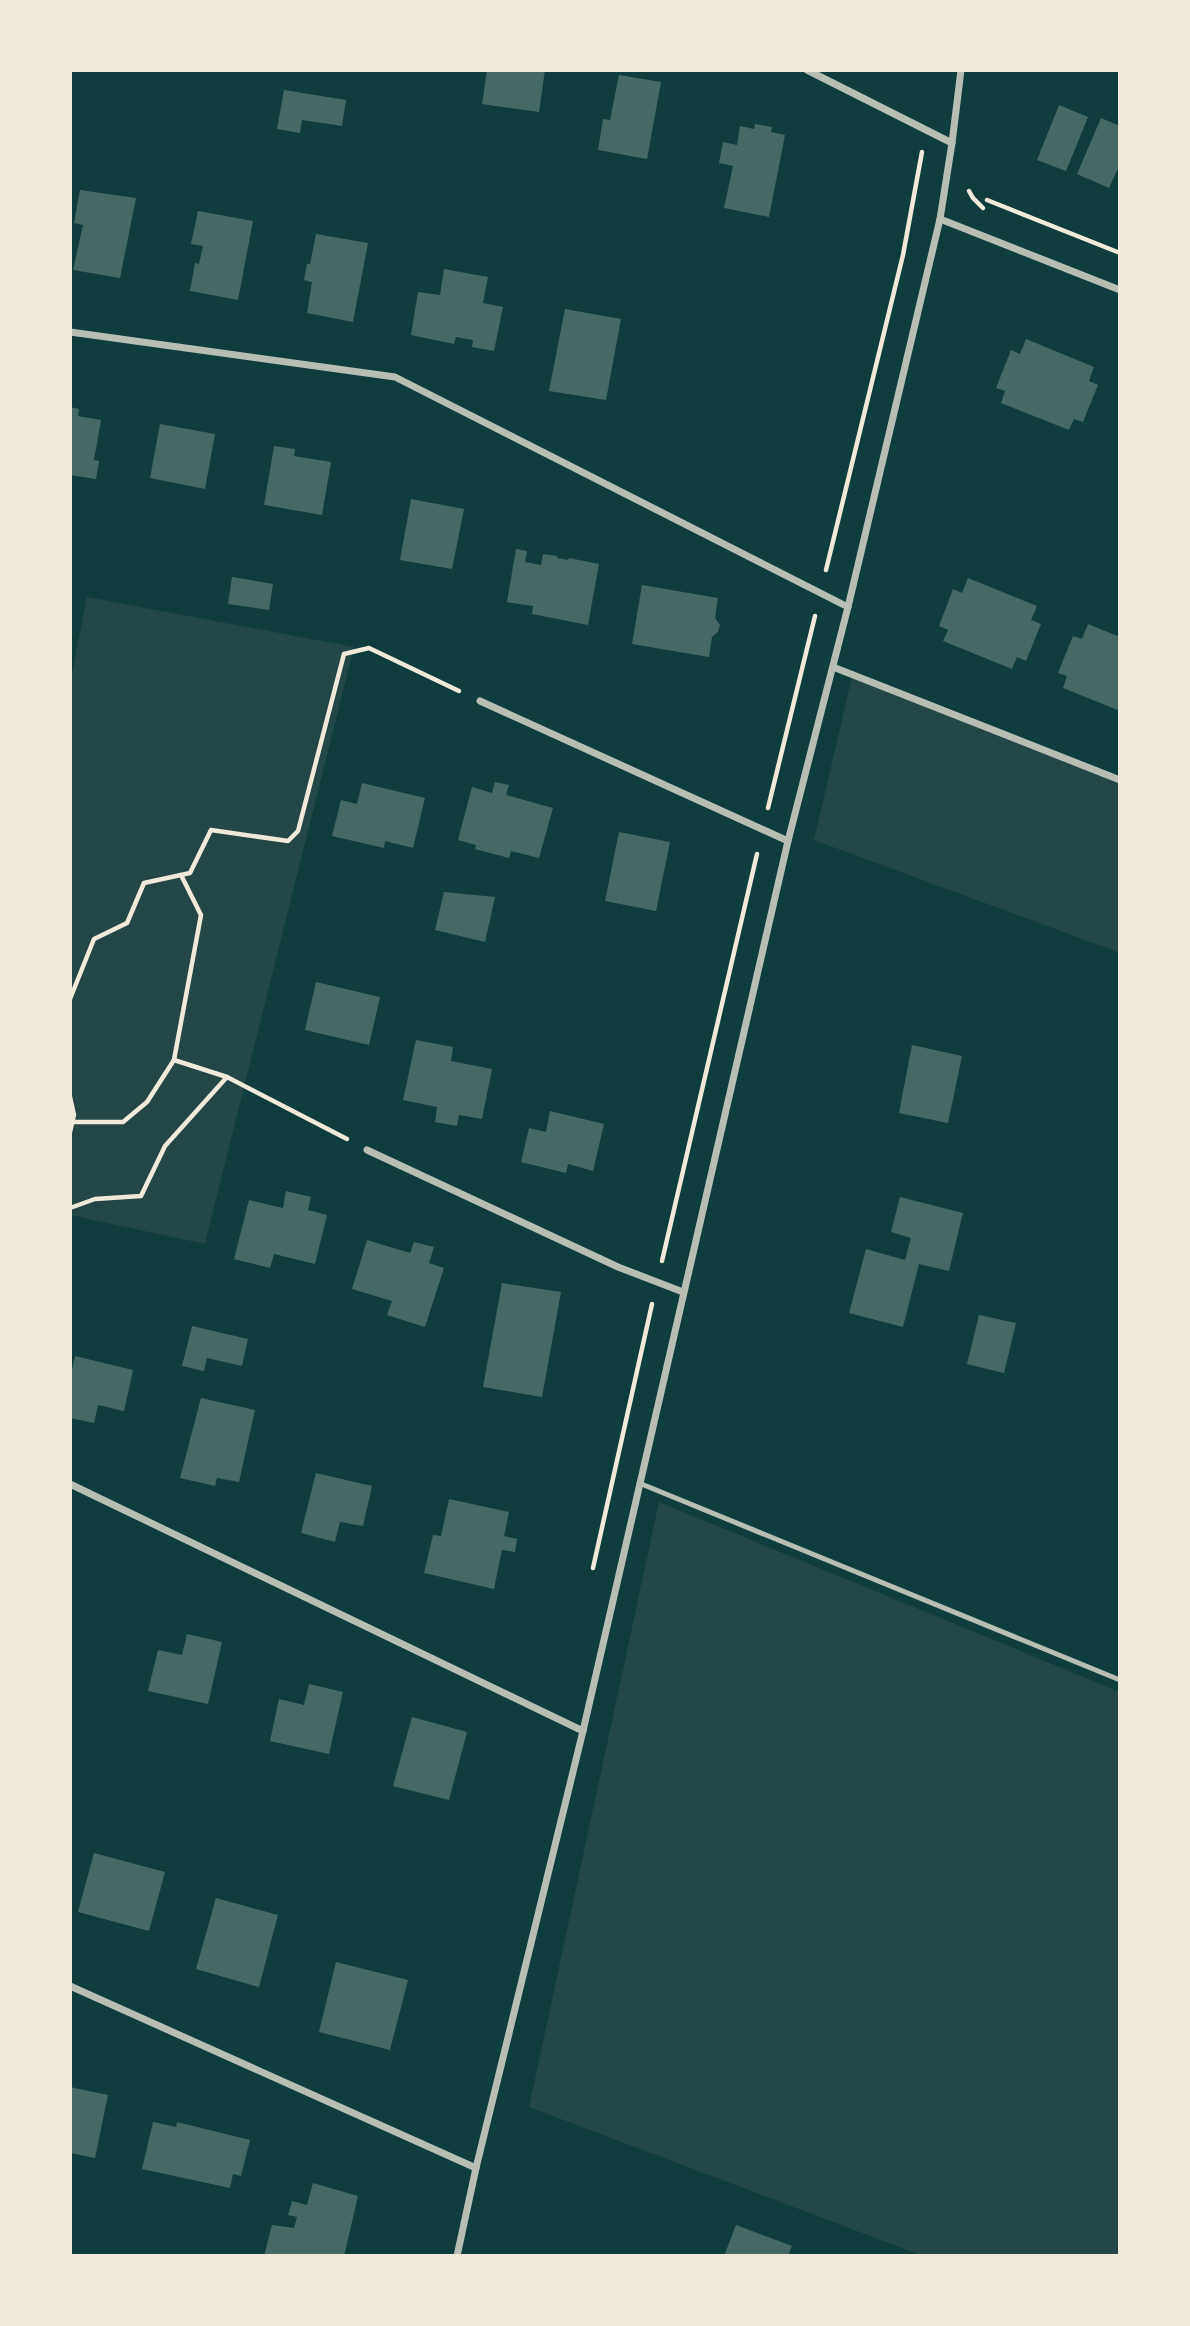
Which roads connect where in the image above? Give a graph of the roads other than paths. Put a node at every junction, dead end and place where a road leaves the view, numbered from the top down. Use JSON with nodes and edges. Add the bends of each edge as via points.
{"nodes":[{"id":1,"x":807,"y":70,"type":"edge"},
{"id":2,"x":961,"y":70,"type":"edge"},
{"id":3,"x":952,"y":143,"type":"junction"},
{"id":4,"x":940,"y":219,"type":"junction"},
{"id":5,"x":1120,"y":290,"type":"edge"},
{"id":6,"x":70,"y":332,"type":"edge"},
{"id":7,"x":848,"y":607,"type":"junction"},
{"id":8,"x":833,"y":667,"type":"junction"},
{"id":9,"x":480,"y":701,"type":"road end"},
{"id":10,"x":1120,"y":780,"type":"edge"},
{"id":11,"x":788,"y":841,"type":"junction"},
{"id":12,"x":367,"y":1150,"type":"road end"},
{"id":13,"x":683,"y":1292,"type":"junction"},
{"id":14,"x":639,"y":1483,"type":"junction"},
{"id":15,"x":70,"y":1484,"type":"edge"},
{"id":16,"x":1120,"y":1680,"type":"edge"},
{"id":17,"x":583,"y":1731,"type":"junction"},
{"id":18,"x":70,"y":1986,"type":"edge"},
{"id":19,"x":476,"y":2168,"type":"junction"},
{"id":20,"x":457,"y":2256,"type":"edge"}],
"edges":[{"from":1,"to":3,"type":"street"},
{"from":2,"to":3,"type":"street"},
{"from":3,"to":4,"type":"street"},
{"from":4,"to":5,"type":"street"},
{"from":4,"to":7,"type":"street"},
{"from":6,"to":7,"type":"street","via":[[395,377]]},
{"from":7,"to":8,"type":"street"},
{"from":8,"to":10,"type":"street"},
{"from":8,"to":11,"type":"street"},
{"from":9,"to":11,"type":"street"},
{"from":11,"to":13,"type":"street"},
{"from":12,"to":13,"type":"street","via":[[618,1267]]},
{"from":13,"to":14,"type":"street"},
{"from":14,"to":16,"type":"lane"},
{"from":14,"to":17,"type":"street"},
{"from":15,"to":17,"type":"street"},
{"from":17,"to":19,"type":"street"},
{"from":18,"to":19,"type":"street"},
{"from":19,"to":20,"type":"street"}]}
